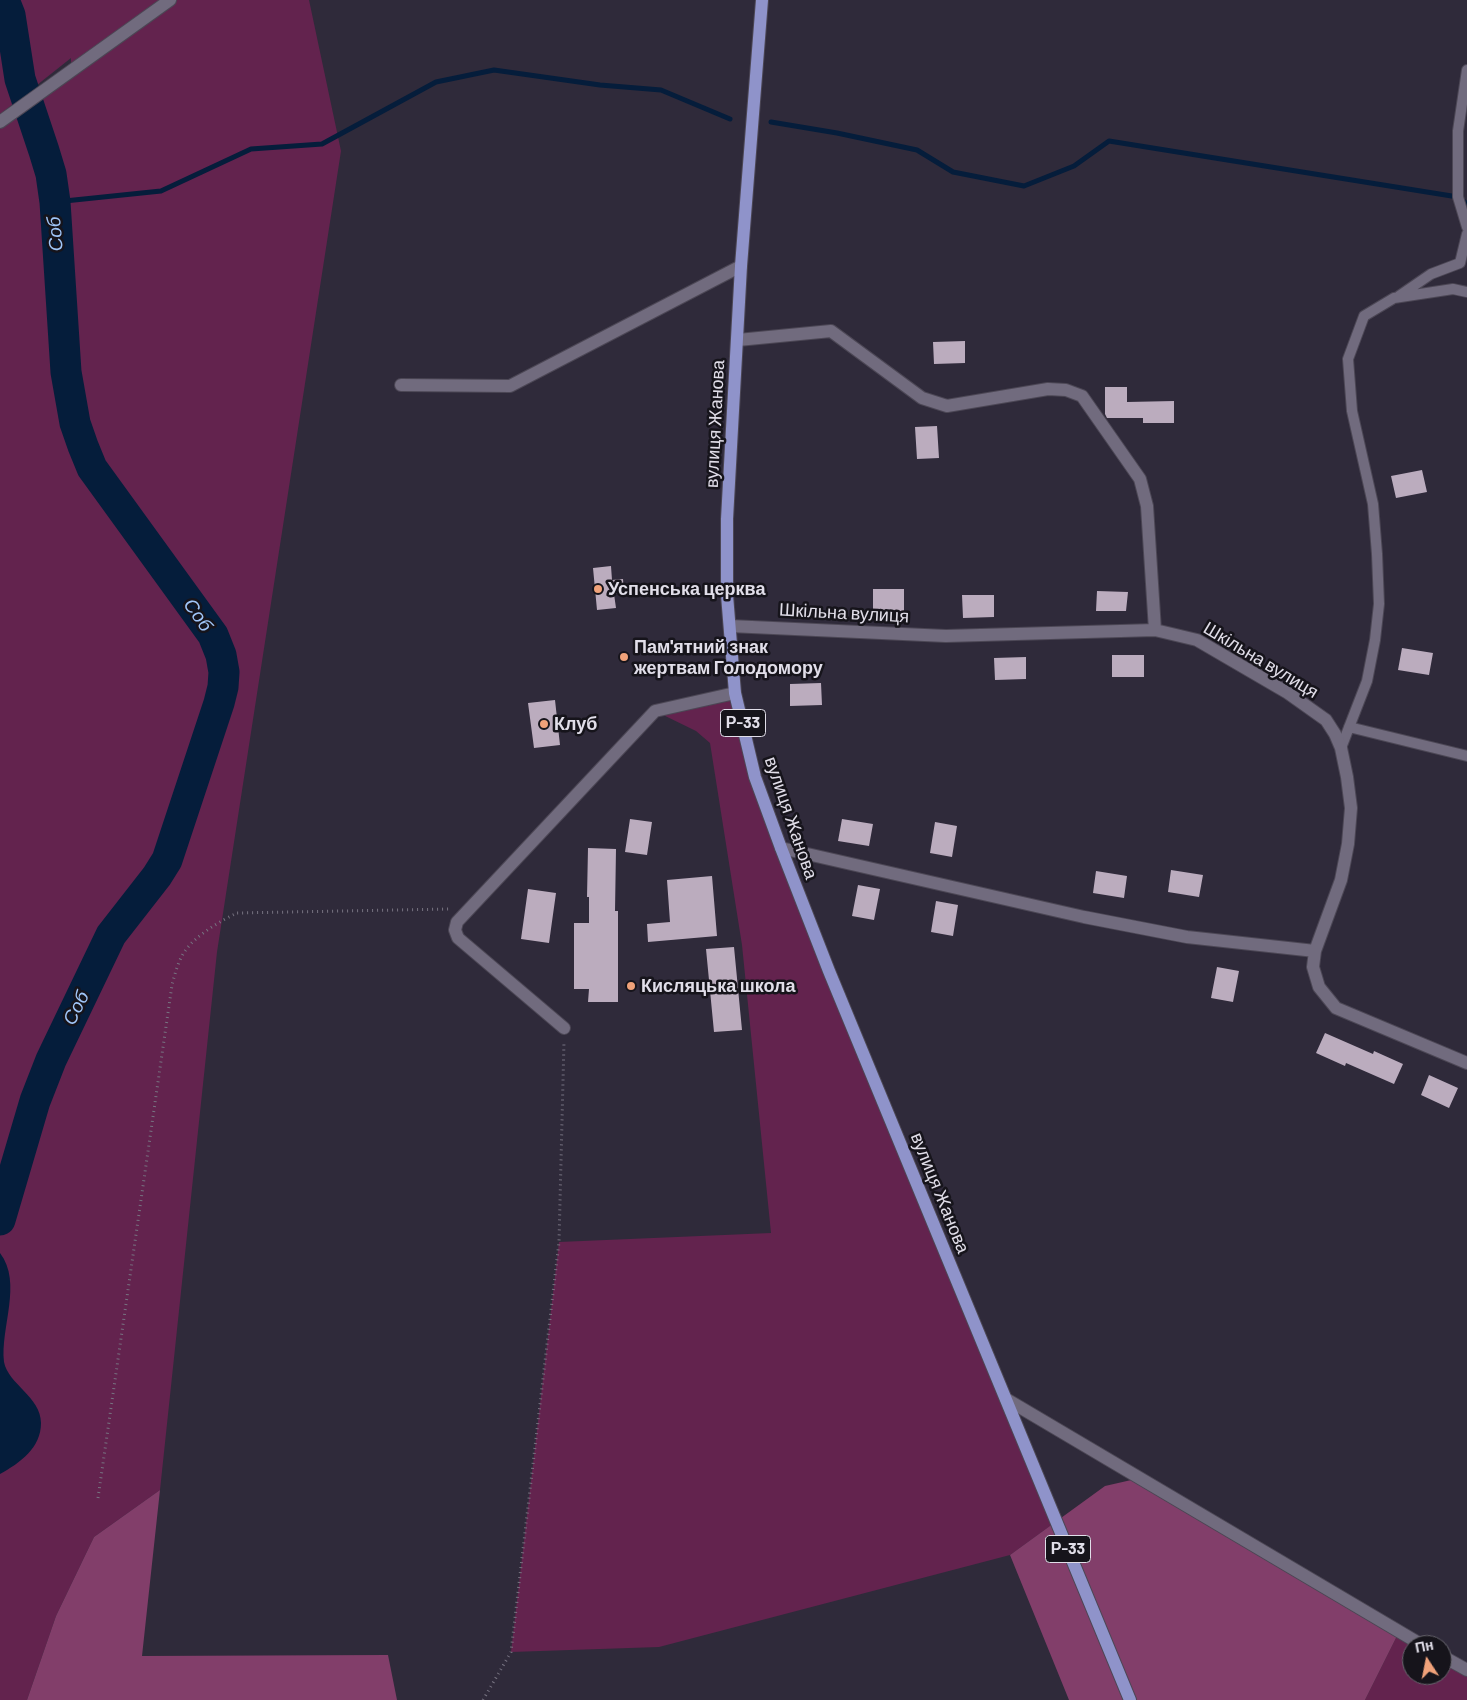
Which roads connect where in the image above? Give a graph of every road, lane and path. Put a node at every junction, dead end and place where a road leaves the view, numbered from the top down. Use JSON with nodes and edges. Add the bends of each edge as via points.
{"nodes":[{"id":1,"x":170,"y":0,"type":"edge"},
{"id":2,"x":762,"y":0,"type":"edge"},
{"id":3,"x":1467,"y":70,"type":"edge"},
{"id":4,"x":3,"y":120,"type":"edge"},
{"id":5,"x":1467,"y":228,"type":"edge"},
{"id":6,"x":1467,"y":234,"type":"edge"},
{"id":7,"x":741,"y":266,"type":"junction"},
{"id":8,"x":1467,"y":292,"type":"edge"},
{"id":9,"x":1396,"y":298,"type":"junction"},
{"id":10,"x":738,"y":340,"type":"junction"},
{"id":11,"x":401,"y":385,"type":"dead end"},
{"id":12,"x":730,"y":626,"type":"junction"},
{"id":13,"x":1155,"y":630,"type":"junction"},
{"id":14,"x":735,"y":693,"type":"junction"},
{"id":15,"x":1349,"y":727,"type":"junction"},
{"id":16,"x":1341,"y":748,"type":"junction"},
{"id":17,"x":1467,"y":756,"type":"edge"},
{"id":18,"x":781,"y":848,"type":"junction"},
{"id":19,"x":469,"y":909,"type":"junction"},
{"id":20,"x":1315,"y":951,"type":"junction"},
{"id":21,"x":564,"y":1028,"type":"joint"},
{"id":22,"x":1467,"y":1063,"type":"edge"},
{"id":23,"x":1006,"y":1399,"type":"junction"},
{"id":24,"x":98,"y":1498,"type":"dead end"},
{"id":25,"x":1405,"y":1635,"type":"edge"},
{"id":26,"x":1452,"y":1662,"type":"edge"},
{"id":27,"x":1467,"y":1670,"type":"edge"},
{"id":28,"x":483,"y":1700,"type":"edge"},
{"id":29,"x":1130,"y":1700,"type":"edge"}],
"edges":[{"from":1,"to":4,"type":"street"},
{"from":2,"to":7,"type":"main road","name":"вулиця Жанова","number":"Р-33"},
{"from":3,"to":5,"type":"lane","via":[[1458,131],[1458,197]]},
{"from":6,"to":9,"type":"lane","via":[[1460,263],[1431,274]]},
{"from":7,"to":10,"type":"main road","name":"вулиця Жанова","number":"Р-33"},
{"from":7,"to":11,"type":"street","via":[[510,386]]},
{"from":8,"to":9,"type":"lane","via":[[1453,289]]},
{"from":9,"to":15,"type":"lane","via":[[1364,316],[1348,359],[1352,411],[1373,504],[1379,604],[1367,681]]},
{"from":10,"to":12,"type":"main road","name":"вулиця Жанова","number":"Р-33","via":[[727,519]]},
{"from":10,"to":13,"type":"street","via":[[831,331],[922,398],[947,406],[1048,389],[1066,390],[1082,396],[1140,479],[1147,506]]},
{"from":12,"to":13,"type":"street","name":"Шкільна вулиця","via":[[946,636]]},
{"from":12,"to":14,"type":"main road","name":"вулиця Жанова","number":"Р-33"},
{"from":13,"to":16,"type":"street","name":"Шкільна вулиця","via":[[1197,640],[1288,693],[1326,720]]},
{"from":14,"to":18,"type":"main road","name":"вулиця Жанова","number":"Р-33","via":[[755,777]]},
{"from":14,"to":19,"type":"street","via":[[654,711]]},
{"from":15,"to":16,"type":"lane"},
{"from":15,"to":17,"type":"lane"},
{"from":16,"to":20,"type":"street","name":"Шкільна вулиця","via":[[1351,808],[1348,844],[1341,880]]},
{"from":18,"to":20,"type":"street","via":[[1187,938]]},
{"from":18,"to":23,"type":"main road","name":"вулиця Жанова","number":"Р-33"},
{"from":19,"to":21,"type":"street","via":[[455,926],[458,938]]},
{"from":19,"to":24,"type":"path","via":[[237,913],[193,942],[184,952],[172,985]]},
{"from":20,"to":22,"type":"street","name":"Шкільна вулиця","via":[[1313,967],[1318,987],[1336,1008]]},
{"from":21,"to":28,"type":"path","via":[[559,1242],[511,1652]]},
{"from":23,"to":25,"type":"street"},
{"from":23,"to":29,"type":"main road","number":"Р-33"},
{"from":26,"to":27,"type":"street"}]}
